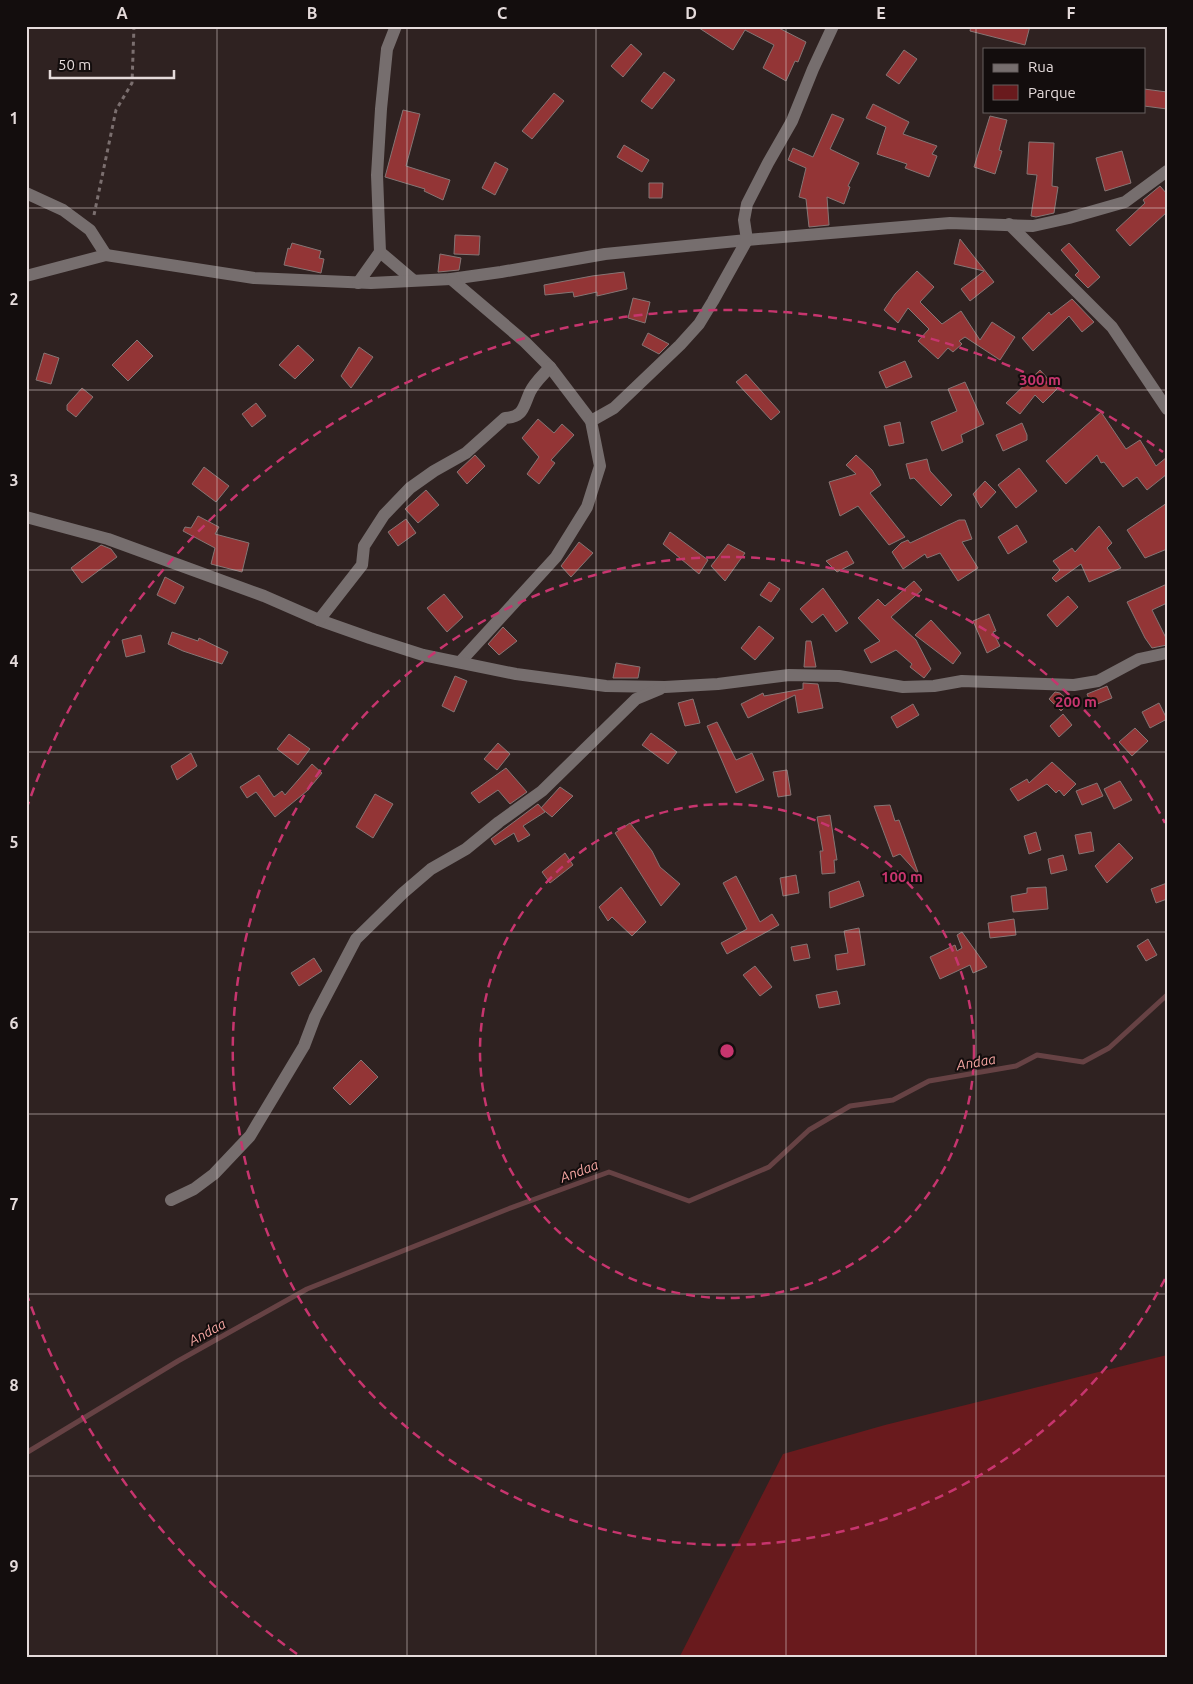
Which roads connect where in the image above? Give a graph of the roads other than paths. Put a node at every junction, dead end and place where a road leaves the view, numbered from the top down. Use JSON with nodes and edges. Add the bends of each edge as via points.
{"nodes":[{"id":1,"x":396,"y":26,"type":"edge"},
{"id":2,"x":833,"y":26,"type":"edge"},
{"id":3,"x":1167,"y":171,"type":"edge"},
{"id":4,"x":26,"y":193,"type":"edge"},
{"id":5,"x":1009,"y":224,"type":"junction"},
{"id":6,"x":747,"y":240,"type":"junction"},
{"id":7,"x":380,"y":252,"type":"junction"},
{"id":8,"x":106,"y":255,"type":"junction"},
{"id":9,"x":26,"y":276,"type":"edge"},
{"id":10,"x":451,"y":279,"type":"junction"},
{"id":11,"x":413,"y":280,"type":"junction"},
{"id":12,"x":358,"y":283,"type":"junction"},
{"id":13,"x":550,"y":367,"type":"junction"},
{"id":14,"x":1167,"y":409,"type":"edge"},
{"id":15,"x":591,"y":421,"type":"junction"},
{"id":16,"x":26,"y":517,"type":"edge"},
{"id":17,"x":319,"y":620,"type":"junction"},
{"id":18,"x":1167,"y":653,"type":"edge"},
{"id":19,"x":460,"y":662,"type":"junction"},
{"id":20,"x":665,"y":687,"type":"junction"},
{"id":21,"x":171,"y":1200,"type":"dead end"}],
"edges":[{"from":1,"to":7,"type":"street","via":[[386,50],[381,109],[377,175]]},
{"from":2,"to":6,"type":"street","via":[[792,121],[747,204],[744,220]]},
{"from":3,"to":5,"type":"street","via":[[1125,202],[1033,226]]},
{"from":4,"to":8,"type":"street","via":[[64,210],[90,230]]},
{"from":5,"to":6,"type":"street","via":[[950,223]]},
{"from":5,"to":14,"type":"street","via":[[1112,327]]},
{"from":6,"to":10,"type":"street","via":[[605,254]]},
{"from":6,"to":15,"type":"street","via":[[699,324],[614,408]]},
{"from":7,"to":11,"type":"street"},
{"from":7,"to":12,"type":"street"},
{"from":8,"to":9,"type":"street"},
{"from":8,"to":12,"type":"street","via":[[254,278]]},
{"from":10,"to":11,"type":"street"},
{"from":10,"to":13,"type":"street"},
{"from":11,"to":12,"type":"street"},
{"from":13,"to":15,"type":"street"},
{"from":13,"to":17,"type":"street","via":[[530,391],[520,414],[505,418],[466,452],[410,488],[384,515],[364,546],[362,565]]},
{"from":15,"to":19,"type":"street","via":[[600,466],[587,506],[556,557]]},
{"from":16,"to":17,"type":"street","via":[[108,539],[264,596]]},
{"from":17,"to":19,"type":"street","via":[[423,655]]},
{"from":18,"to":20,"type":"street","via":[[1139,660],[1098,681],[1074,685],[962,681],[903,687],[839,676],[789,675]]},
{"from":19,"to":20,"type":"street","via":[[516,674],[606,686]]},
{"from":20,"to":21,"type":"street","via":[[636,699],[542,791],[466,849],[431,870],[356,940],[304,1046],[250,1136],[214,1174]]}]}
